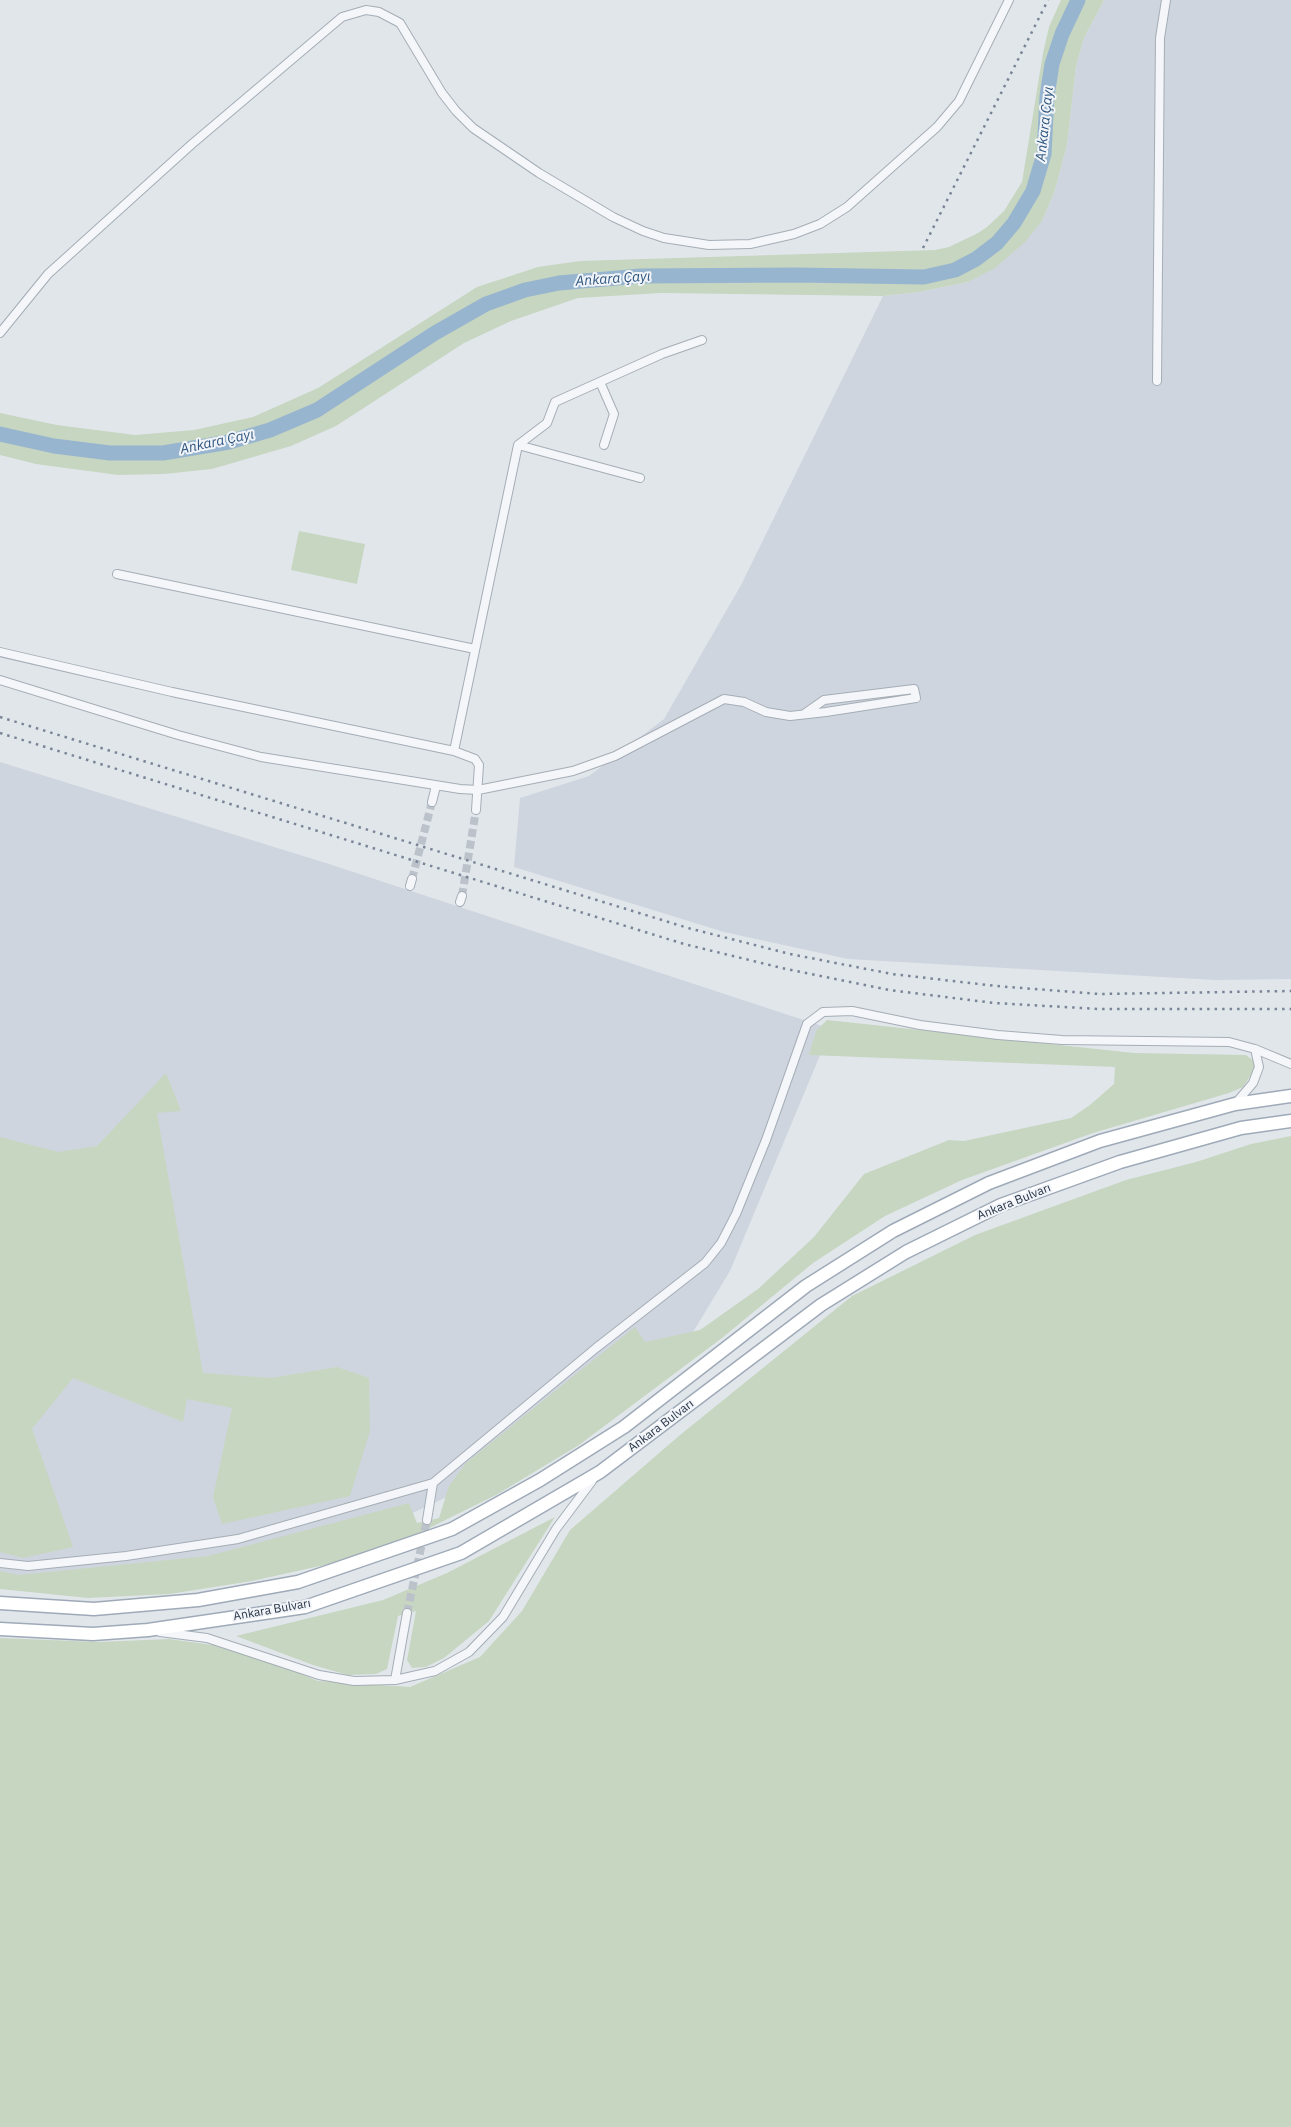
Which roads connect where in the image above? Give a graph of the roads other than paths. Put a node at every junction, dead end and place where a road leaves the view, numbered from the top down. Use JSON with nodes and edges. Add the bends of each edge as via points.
{"nodes":[{"id":1,"x":1009,"y":0,"type":"edge"},
{"id":2,"x":1166,"y":0,"type":"edge"},
{"id":3,"x":0,"y":332,"type":"edge"},
{"id":4,"x":702,"y":340,"type":"dead end"},
{"id":5,"x":1157,"y":381,"type":"dead end"},
{"id":6,"x":600,"y":382,"type":"junction"},
{"id":7,"x":518,"y":445,"type":"junction"},
{"id":8,"x":604,"y":446,"type":"dead end"},
{"id":9,"x":640,"y":478,"type":"dead end"},
{"id":10,"x":118,"y":574,"type":"dead end"},
{"id":11,"x":475,"y":649,"type":"junction"},
{"id":12,"x":0,"y":652,"type":"edge"},
{"id":13,"x":0,"y":680,"type":"edge"},
{"id":14,"x":804,"y":714,"type":"junction"},
{"id":15,"x":454,"y":751,"type":"junction"},
{"id":16,"x":436,"y":786,"type":"junction"},
{"id":17,"x":478,"y":790,"type":"junction"},
{"id":18,"x":432,"y":802,"type":"tunnel mouth"},
{"id":19,"x":476,"y":810,"type":"tunnel mouth"},
{"id":20,"x":1255,"y":1049,"type":"junction"},
{"id":21,"x":1291,"y":1064,"type":"edge"},
{"id":22,"x":1291,"y":1096,"type":"edge"},
{"id":23,"x":1235,"y":1104,"type":"junction"},
{"id":24,"x":1291,"y":1121,"type":"edge"},
{"id":25,"x":600,"y":1472,"type":"junction"},
{"id":26,"x":433,"y":1482,"type":"junction"},
{"id":27,"x":428,"y":1520,"type":"tunnel mouth"},
{"id":28,"x":0,"y":1563,"type":"edge"},
{"id":29,"x":0,"y":1603,"type":"edge"},
{"id":30,"x":407,"y":1613,"type":"tunnel mouth"},
{"id":31,"x":0,"y":1628,"type":"edge"},
{"id":32,"x":148,"y":1630,"type":"junction"},
{"id":33,"x":395,"y":1680,"type":"junction"}],
"edges":[{"from":1,"to":3,"type":"street","via":[[959,101],[938,127],[847,207],[820,224],[750,244],[709,245],[664,238],[613,217],[539,173],[473,128],[442,93],[400,23],[379,12],[366,10],[342,17],[192,144],[48,274]]},
{"from":2,"to":5,"type":"street","via":[[1160,38]]},
{"from":4,"to":6,"type":"street"},
{"from":6,"to":7,"type":"street","via":[[554,402],[547,423]]},
{"from":6,"to":8,"type":"street","via":[[614,414]]},
{"from":7,"to":9,"type":"street"},
{"from":7,"to":11,"type":"street"},
{"from":10,"to":11,"type":"street"},
{"from":11,"to":15,"type":"street"},
{"from":12,"to":15,"type":"street"},
{"from":13,"to":16,"type":"street","via":[[261,757]]},
{"from":14,"to":14,"type":"street","via":[[824,700],[914,689],[916,698]]},
{"from":14,"to":17,"type":"street","via":[[790,716],[766,712],[744,702],[724,700],[615,756],[537,780]]},
{"from":15,"to":17,"type":"street","via":[[475,759],[479,765]]},
{"from":16,"to":17,"type":"street"},
{"from":16,"to":18,"type":"street"},
{"from":17,"to":19,"type":"street"},
{"from":20,"to":21,"type":"street"},
{"from":20,"to":23,"type":"street","via":[[1259,1067],[1253,1083]]},
{"from":20,"to":26,"type":"street","via":[[1229,1042],[998,1036],[852,1011],[824,1012],[807,1024],[736,1214],[721,1243],[705,1263]]},
{"from":22,"to":23,"type":"main road","name":"Ankara Bulvarı"},
{"from":23,"to":29,"type":"main road","name":"Ankara Bulvarı","via":[[1100,1141],[989,1183],[893,1231],[806,1286],[624,1427],[540,1480],[452,1529],[298,1582],[198,1600],[94,1609]]},
{"from":24,"to":25,"type":"main road","name":"Ankara Bulvarı","via":[[1241,1128],[1120,1162],[1001,1205],[906,1252],[821,1305]]},
{"from":25,"to":32,"type":"main road","name":"Ankara Bulvarı","via":[[452,1556],[305,1606]]},
{"from":25,"to":33,"type":"street","via":[[570,1509],[503,1617],[468,1652],[435,1671]]},
{"from":26,"to":27,"type":"street"},
{"from":26,"to":28,"type":"street","via":[[238,1539],[28,1566]]},
{"from":30,"to":33,"type":"street"},
{"from":31,"to":32,"type":"main road","name":"Ankara Bulvarı","via":[[92,1634]]},
{"from":32,"to":33,"type":"street","via":[[207,1638],[319,1675],[354,1681]]}]}
